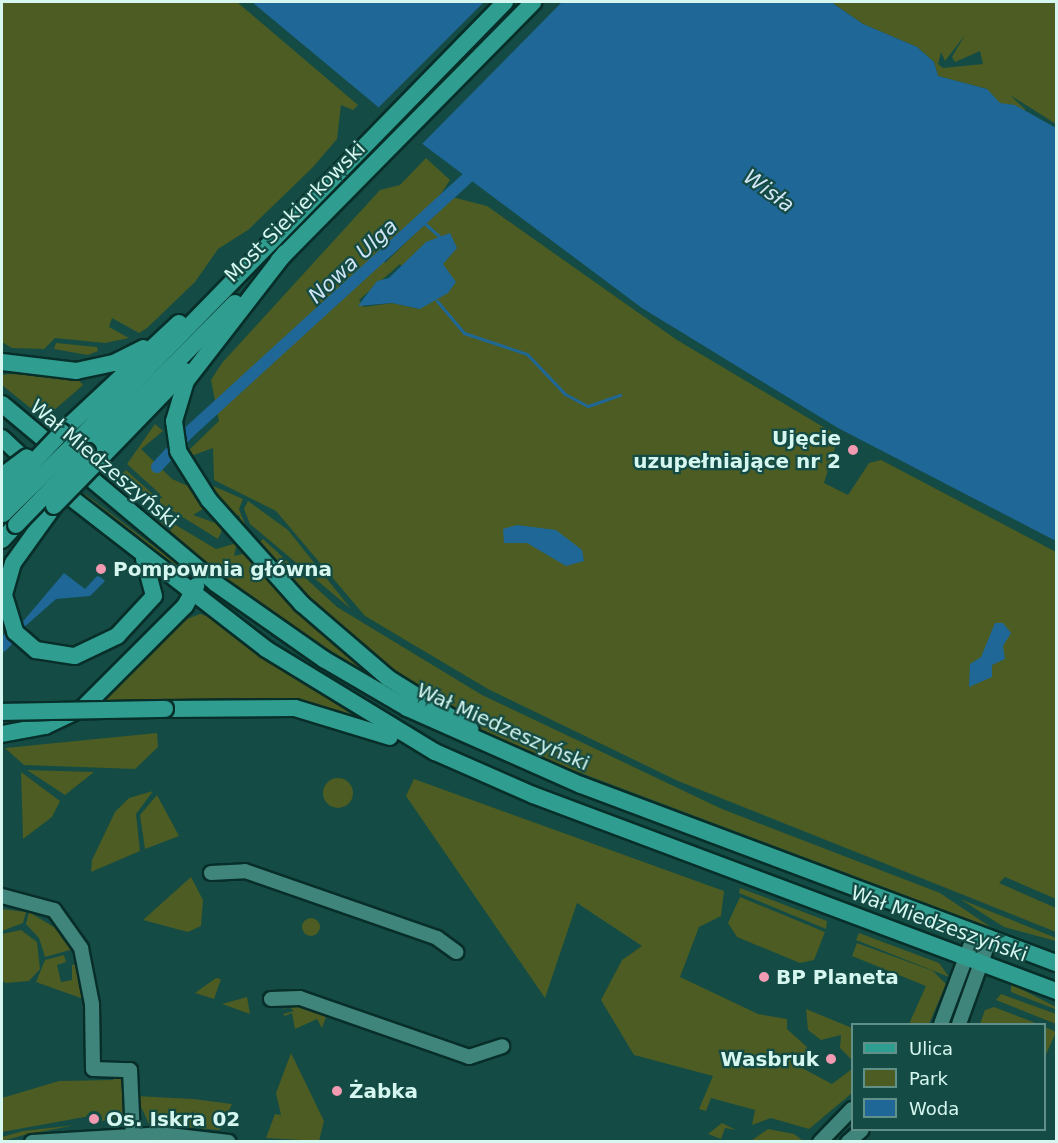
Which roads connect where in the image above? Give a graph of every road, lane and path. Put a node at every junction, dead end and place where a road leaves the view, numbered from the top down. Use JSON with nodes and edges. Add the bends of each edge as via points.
{"nodes":[{"id":1,"x":505,"y":2,"type":"edge"},
{"id":2,"x":532,"y":2,"type":"edge"},
{"id":3,"x":265,"y":248,"type":"junction"},
{"id":4,"x":285,"y":253,"type":"junction"},
{"id":5,"x":225,"y":330,"type":"junction"},
{"id":6,"x":2,"y":362,"type":"edge"},
{"id":7,"x":150,"y":370,"type":"junction"},
{"id":8,"x":2,"y":404,"type":"edge"},
{"id":9,"x":2,"y":438,"type":"edge"},
{"id":10,"x":76,"y":440,"type":"junction"},
{"id":11,"x":2,"y":476,"type":"edge"},
{"id":12,"x":2,"y":495,"type":"edge"},
{"id":13,"x":16,"y":525,"type":"edge"},
{"id":14,"x":2,"y":540,"type":"edge"},
{"id":15,"x":142,"y":554,"type":"junction"},
{"id":16,"x":2,"y":559,"type":"edge"},
{"id":17,"x":198,"y":570,"type":"junction"},
{"id":18,"x":194,"y":596,"type":"junction"},
{"id":19,"x":2,"y":712,"type":"edge"},
{"id":20,"x":2,"y":734,"type":"edge"},
{"id":21,"x":490,"y":747,"type":"junction"},
{"id":22,"x":435,"y":752,"type":"junction"},
{"id":23,"x":211,"y":873,"type":"dead end"},
{"id":24,"x":2,"y":896,"type":"edge"},
{"id":25,"x":983,"y":936,"type":"junction"},
{"id":26,"x":456,"y":952,"type":"dead end"},
{"id":27,"x":974,"y":960,"type":"junction"},
{"id":28,"x":1056,"y":963,"type":"edge"},
{"id":29,"x":1056,"y":991,"type":"edge"},
{"id":30,"x":271,"y":999,"type":"dead end"},
{"id":31,"x":942,"y":1023,"type":"edge"},
{"id":32,"x":959,"y":1023,"type":"edge"},
{"id":33,"x":502,"y":1046,"type":"dead end"},
{"id":34,"x":851,"y":1110,"type":"edge"},
{"id":35,"x":861,"y":1131,"type":"edge"},
{"id":36,"x":133,"y":1135,"type":"junction"},
{"id":37,"x":32,"y":1142,"type":"edge"},
{"id":38,"x":229,"y":1142,"type":"edge"},
{"id":39,"x":820,"y":1142,"type":"edge"},
{"id":40,"x":848,"y":1142,"type":"edge"}],
"edges":[{"from":1,"to":3,"type":"main road","name":"Most Siekierkowski"},
{"from":2,"to":4,"type":"main road","name":"Most Siekierkowski"},
{"from":3,"to":7,"type":"main road","name":"Most Siekierkowski"},
{"from":3,"to":7,"type":"main road","via":[[191,311]]},
{"from":4,"to":5,"type":"main road"},
{"from":4,"to":7,"type":"main road","name":"Most Siekierkowski"},
{"from":5,"to":7,"type":"main road"},
{"from":5,"to":21,"type":"main road","via":[[186,381],[175,409],[178,451],[192,478],[250,547],[349,646]]},
{"from":6,"to":7,"type":"main road","via":[[74,371]]},
{"from":7,"to":10,"type":"main road","name":"Most Siekierkowski"},
{"from":7,"to":10,"type":"main road"},
{"from":8,"to":17,"type":"main road","name":"Wał Miedzeszyński"},
{"from":9,"to":15,"type":"main road","name":"Wał Miedzeszyński"},
{"from":10,"to":11,"type":"main road","bridge":true},
{"from":10,"to":12,"type":"main road","bridge":true},
{"from":10,"to":13,"type":"main road","bridge":true},
{"from":10,"to":13,"type":"main road","bridge":true,"via":[[54,506]]},
{"from":13,"to":14,"type":"main road"},
{"from":13,"to":15,"type":"main road","via":[[5,609],[15,632],[36,650],[65,657],[107,644],[151,602],[154,582]]},
{"from":13,"to":16,"type":"main road"},
{"from":15,"to":18,"type":"main road","name":"Wał Miedzeszyński"},
{"from":17,"to":18,"type":"main road"},
{"from":17,"to":21,"type":"main road","name":"Wał Miedzeszyński","via":[[344,672]]},
{"from":18,"to":20,"type":"main road","via":[[83,708],[19,732]]},
{"from":18,"to":22,"type":"main road","name":"Wał Miedzeszyński","via":[[302,673]]},
{"from":19,"to":22,"type":"main road","bridge":true,"via":[[295,708],[332,715]]},
{"from":21,"to":25,"type":"main road","name":"Wał Miedzeszyński"},
{"from":22,"to":27,"type":"main road","name":"Wał Miedzeszyński","via":[[523,791]]},
{"from":23,"to":26,"type":"street","via":[[245,871],[437,938]]},
{"from":24,"to":36,"type":"street","via":[[54,910],[81,948],[92,1004],[93,1069],[130,1070]]},
{"from":25,"to":27,"type":"street"},
{"from":25,"to":28,"type":"main road","name":"Wał Miedzeszyński"},
{"from":27,"to":29,"type":"main road","name":"Wał Miedzeszyński"},
{"from":27,"to":31,"type":"street"},
{"from":27,"to":32,"type":"street"},
{"from":30,"to":33,"type":"street","via":[[300,998],[461,1056],[478,1057]]},
{"from":34,"to":39,"type":"street"},
{"from":35,"to":40,"type":"street"},
{"from":36,"to":37,"type":"street"},
{"from":36,"to":38,"type":"street"}]}
